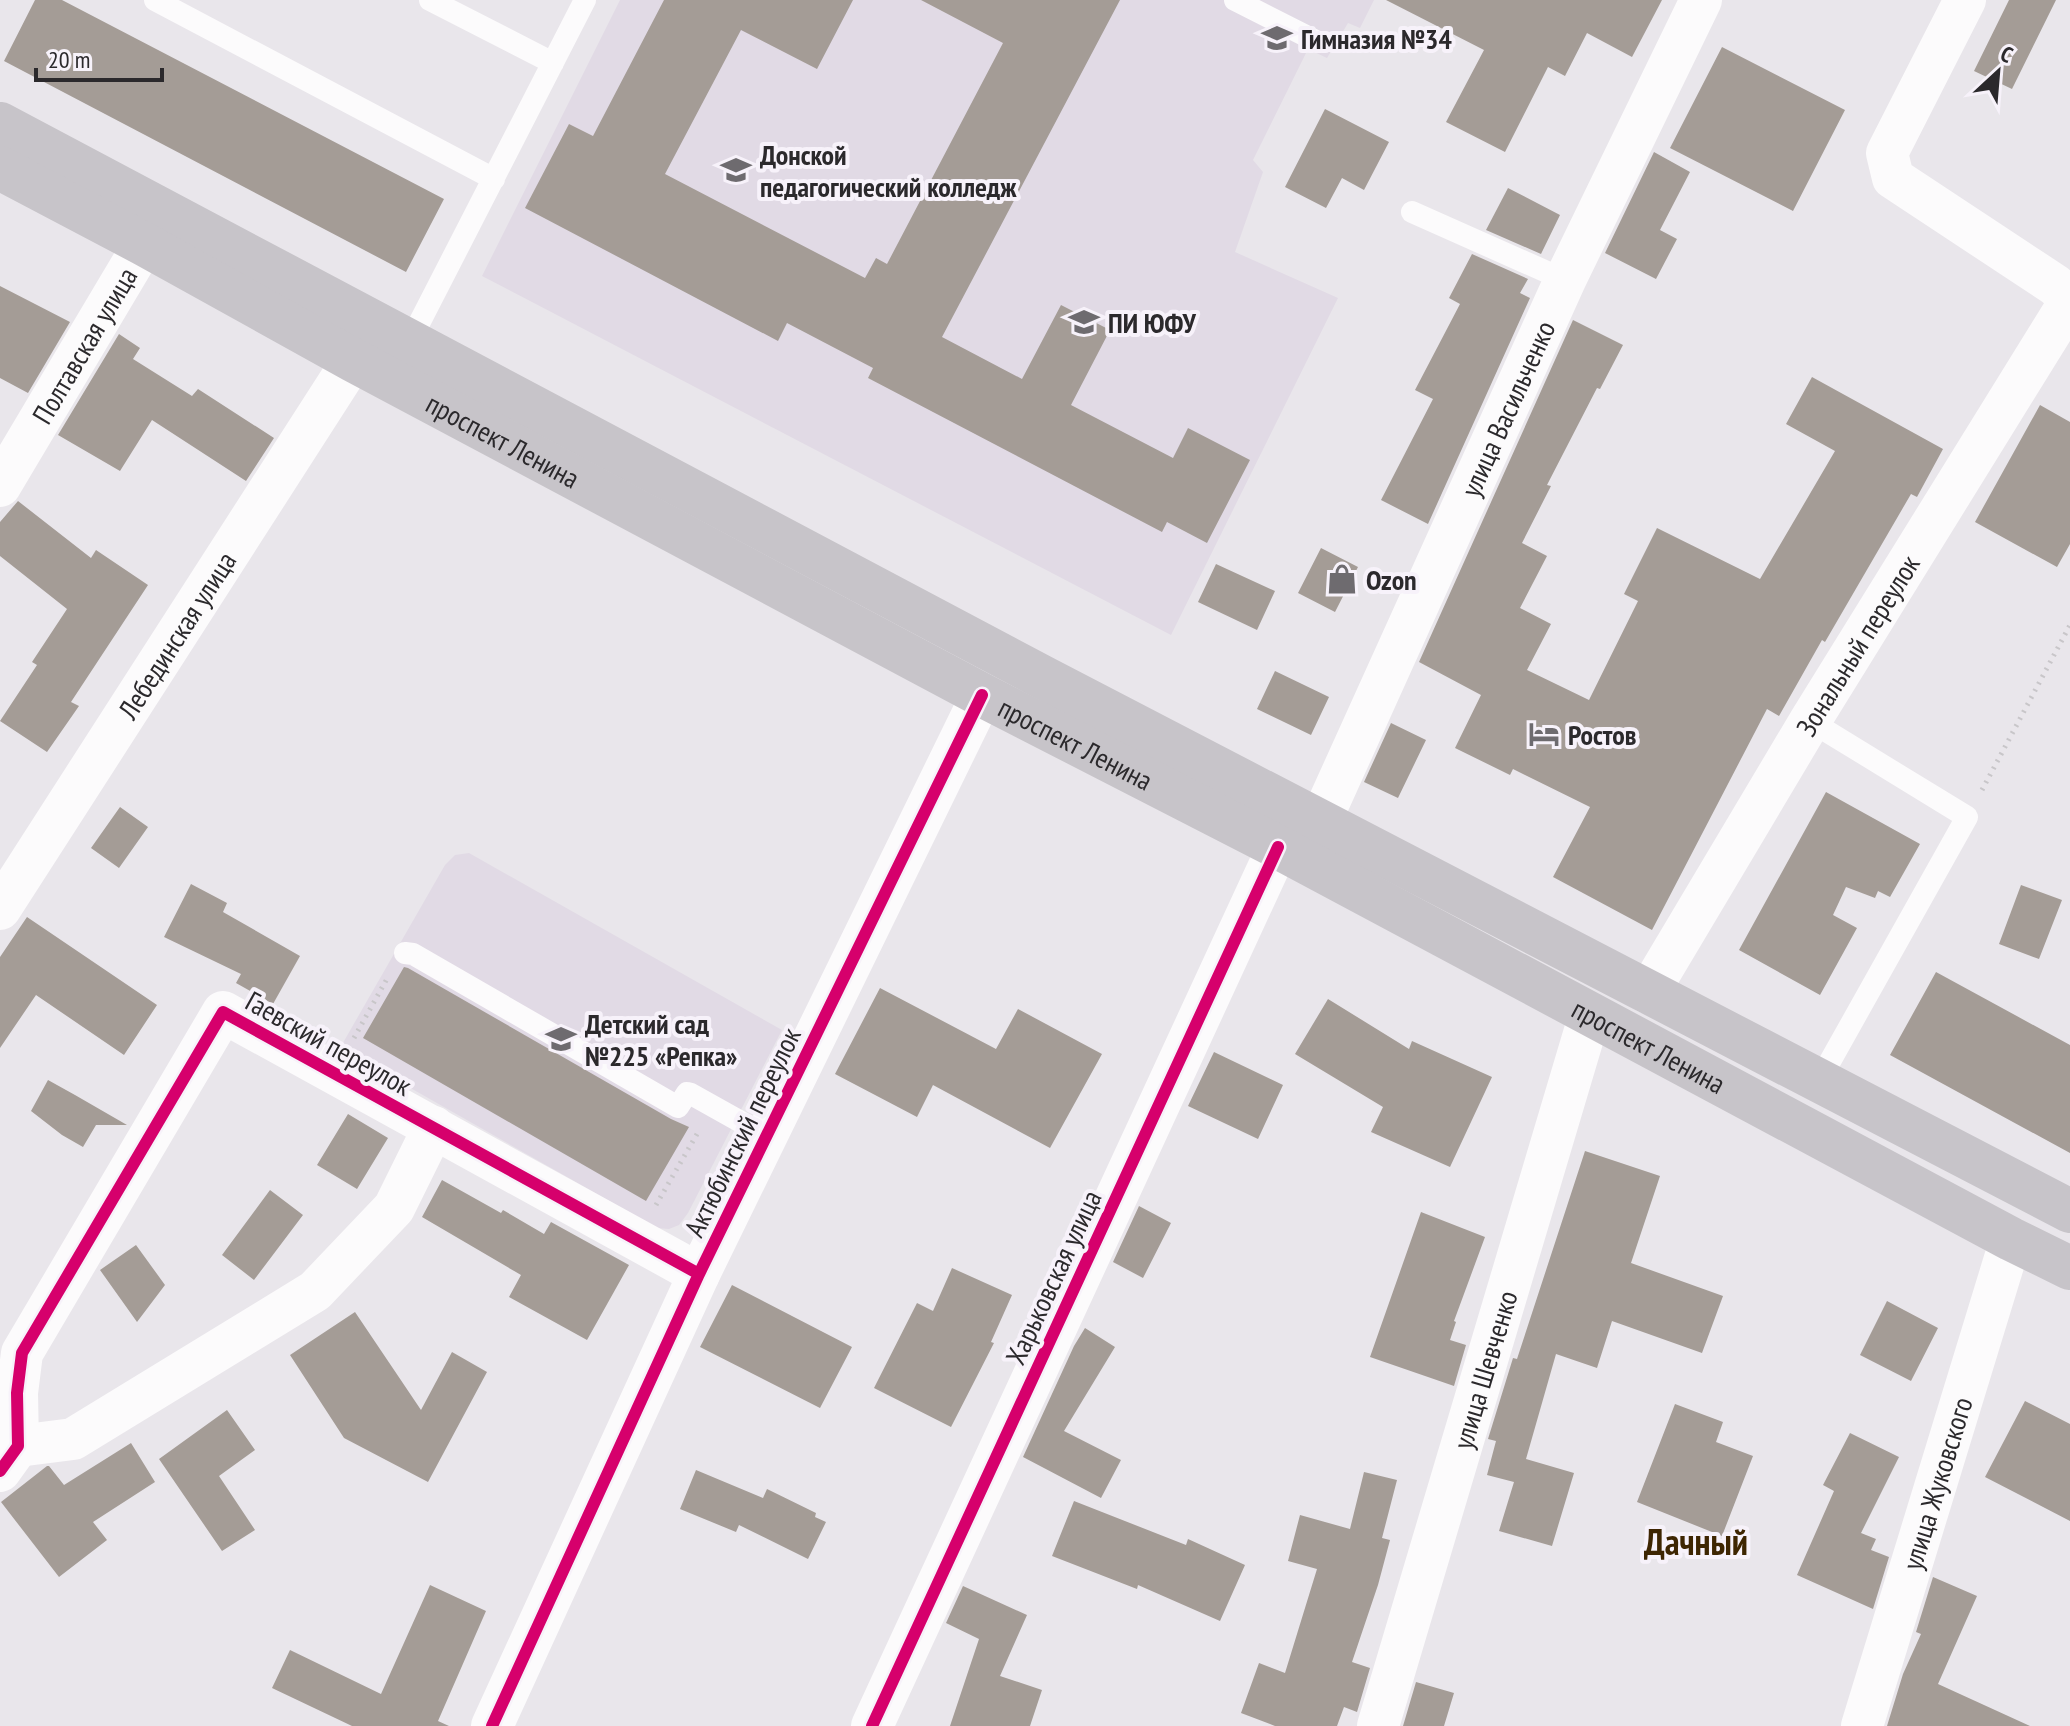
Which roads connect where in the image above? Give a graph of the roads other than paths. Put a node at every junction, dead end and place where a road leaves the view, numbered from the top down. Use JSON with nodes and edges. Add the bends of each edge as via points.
{"nodes":[{"id":1,"x":155,"y":0,"type":"edge"},
{"id":2,"x":430,"y":0,"type":"edge"},
{"id":3,"x":585,"y":0,"type":"edge"},
{"id":4,"x":1235,"y":0,"type":"edge"},
{"id":5,"x":1701,"y":0,"type":"edge"},
{"id":6,"x":1965,"y":0,"type":"edge"},
{"id":7,"x":1318,"y":42,"type":"dead end"},
{"id":8,"x":553,"y":63,"type":"junction"},
{"id":9,"x":0,"y":124,"type":"edge"},
{"id":10,"x":0,"y":168,"type":"edge"},
{"id":11,"x":494,"y":179,"type":"junction"},
{"id":12,"x":1412,"y":212,"type":"dead end"},
{"id":13,"x":144,"y":244,"type":"junction"},
{"id":14,"x":1565,"y":280,"type":"junction"},
{"id":15,"x":2070,"y":300,"type":"edge"},
{"id":16,"x":410,"y":341,"type":"junction"},
{"id":17,"x":353,"y":360,"type":"junction"},
{"id":18,"x":0,"y":486,"type":"edge"},
{"id":19,"x":982,"y":695,"type":"junction"},
{"id":20,"x":1810,"y":721,"type":"junction"},
{"id":21,"x":1320,"y":822,"type":"junction"},
{"id":22,"x":1278,"y":847,"type":"junction"},
{"id":23,"x":0,"y":909,"type":"edge"},
{"id":24,"x":405,"y":953,"type":"road end"},
{"id":25,"x":1648,"y":993,"type":"junction"},
{"id":26,"x":1590,"y":1014,"type":"junction"},
{"id":27,"x":1819,"y":1081,"type":"junction"},
{"id":28,"x":434,"y":1127,"type":"junction"},
{"id":29,"x":766,"y":1136,"type":"junction"},
{"id":30,"x":2070,"y":1211,"type":"edge"},
{"id":31,"x":2011,"y":1239,"type":"junction"},
{"id":32,"x":2070,"y":1268,"type":"edge"},
{"id":33,"x":699,"y":1274,"type":"junction"},
{"id":34,"x":9,"y":1458,"type":"edge"},
{"id":35,"x":492,"y":1726,"type":"edge"},
{"id":36,"x":872,"y":1726,"type":"edge"},
{"id":37,"x":1378,"y":1726,"type":"edge"},
{"id":38,"x":1862,"y":1726,"type":"edge"}],
"edges":[{"from":1,"to":11,"type":"lane"},
{"from":2,"to":8,"type":"lane"},
{"from":3,"to":8,"type":"lane"},
{"from":4,"to":7,"type":"lane"},
{"from":5,"to":14,"type":"street","name":"улица Васильченко"},
{"from":6,"to":15,"type":"street","name":"Зональный переулок","via":[[1887,153],[1893,178]]},
{"from":8,"to":11,"type":"lane"},
{"from":9,"to":16,"type":"main road","name":"проспект Ленина"},
{"from":10,"to":13,"type":"main road","name":"проспект Ленина"},
{"from":11,"to":16,"type":"lane"},
{"from":12,"to":14,"type":"lane"},
{"from":13,"to":17,"type":"main road","name":"проспект Ленина"},
{"from":13,"to":18,"type":"street","name":"Полтавская улица"},
{"from":14,"to":21,"type":"street","name":"улица Васильченко"},
{"from":15,"to":20,"type":"street","name":"Зональный переулок"},
{"from":16,"to":21,"type":"main road","name":"проспект Ленина"},
{"from":17,"to":19,"type":"main road","name":"проспект Ленина"},
{"from":17,"to":23,"type":"street","name":"Лебединская улица"},
{"from":19,"to":22,"type":"main road","name":"проспект Ленина"},
{"from":19,"to":29,"type":"street","name":"Актюбинский переулок"},
{"from":20,"to":25,"type":"street","name":"Зональный переулок"},
{"from":20,"to":27,"type":"lane","via":[[1967,817]]},
{"from":21,"to":25,"type":"main road","name":"проспект Ленина"},
{"from":22,"to":26,"type":"main road","name":"проспект Ленина"},
{"from":22,"to":36,"type":"street","name":"Харьковская улица"},
{"from":24,"to":29,"type":"lane","via":[[678,1107],[691,1094]]},
{"from":25,"to":27,"type":"main road","name":"проспект Ленина"},
{"from":26,"to":31,"type":"main road","name":"проспект Ленина"},
{"from":26,"to":37,"type":"street","name":"улица Шевченко"},
{"from":27,"to":30,"type":"main road","name":"проспект Ленина"},
{"from":28,"to":33,"type":"street","name":"Гаевский переулок"},
{"from":28,"to":34,"type":"street","name":"Гаевский переулок","via":[[394,1208],[315,1291],[73,1439]]},
{"from":28,"to":34,"type":"street","name":"Гаевский переулок","via":[[223,1012],[22,1353]]},
{"from":29,"to":33,"type":"street","name":"Актюбинский переулок"},
{"from":31,"to":32,"type":"main road","name":"проспект Ленина"},
{"from":31,"to":38,"type":"street","name":"улица Жуковского"},
{"from":33,"to":35,"type":"street","name":"Актюбинский переулок"}]}
